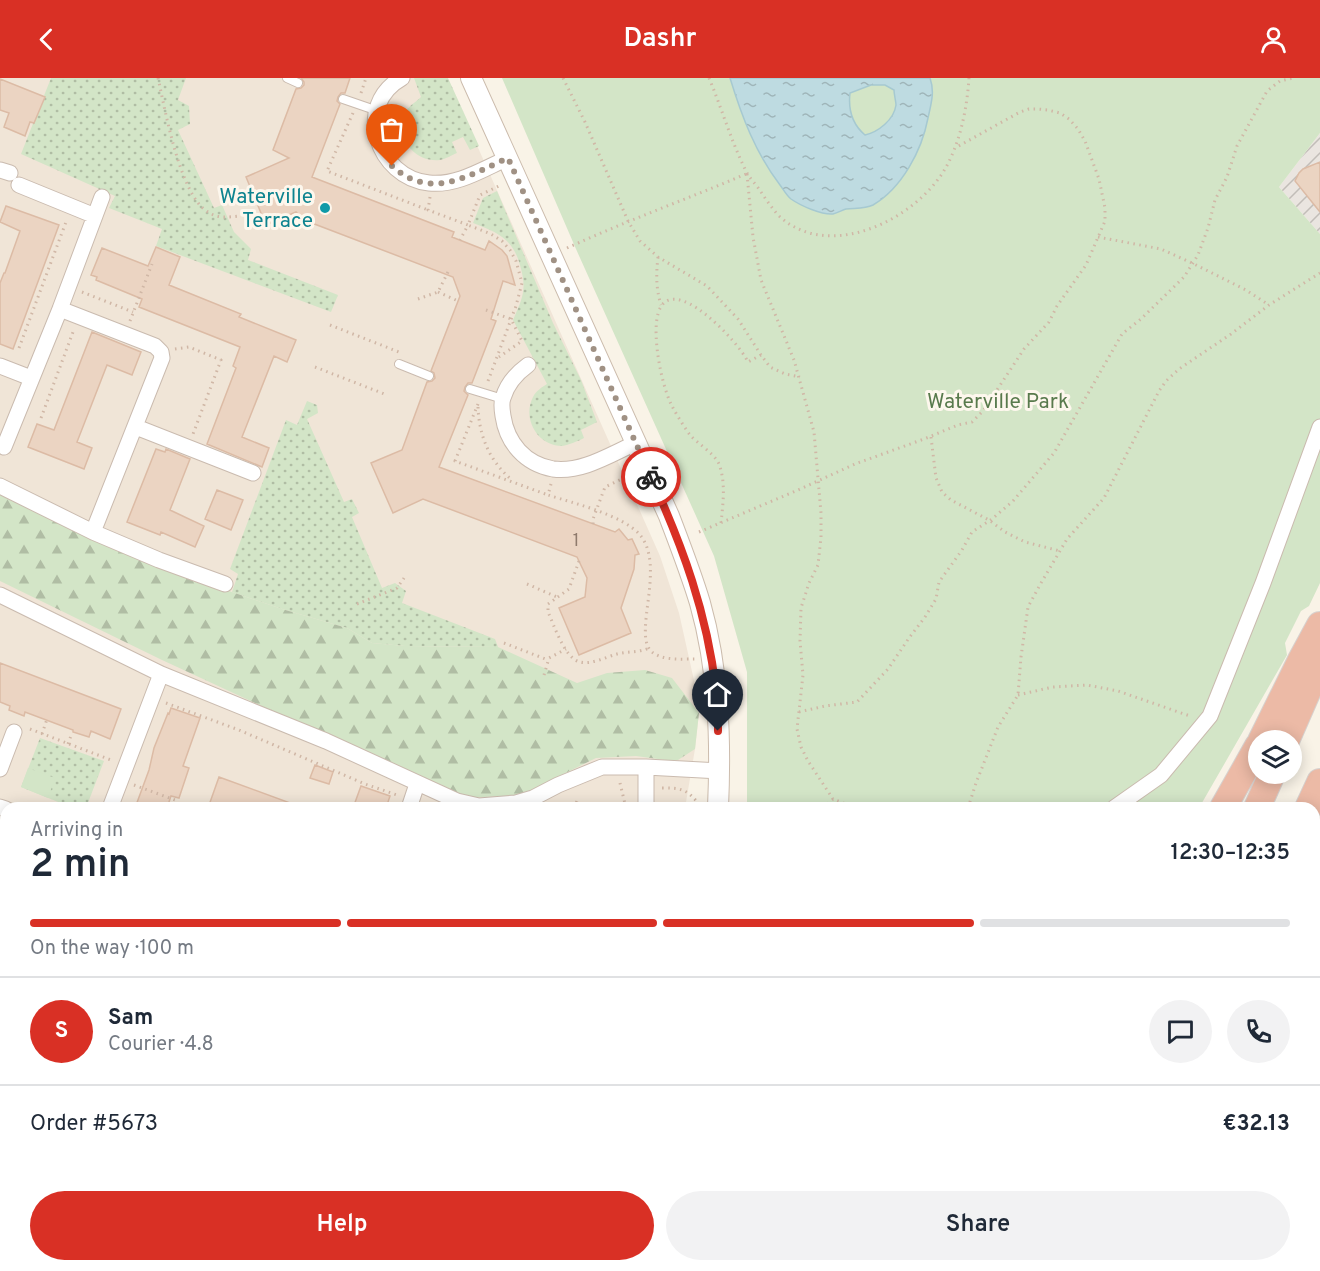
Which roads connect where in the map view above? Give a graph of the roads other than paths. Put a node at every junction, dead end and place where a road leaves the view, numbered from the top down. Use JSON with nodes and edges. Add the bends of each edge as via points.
{"nodes":[{"id":1,"x":287,"y":78,"type":"edge"},
{"id":2,"x":402,"y":78,"type":"edge"},
{"id":3,"x":471,"y":78,"type":"edge"},
{"id":4,"x":298,"y":83,"type":"dead end"},
{"id":5,"x":343,"y":99,"type":"dead end"},
{"id":6,"x":375,"y":110,"type":"junction"},
{"id":7,"x":508,"y":158,"type":"junction"},
{"id":8,"x":10,"y":176,"type":"edge"},
{"id":9,"x":102,"y":197,"type":"dead end"},
{"id":10,"x":95,"y":216,"type":"junction"},
{"id":11,"x":60,"y":309,"type":"junction"},
{"id":12,"x":399,"y":364,"type":"dead end"},
{"id":13,"x":528,"y":365,"type":"dead end"},
{"id":14,"x":0,"y":366,"type":"edge"},
{"id":15,"x":429,"y":376,"type":"dead end"},
{"id":16,"x":31,"y":378,"type":"junction"},
{"id":17,"x":470,"y":389,"type":"dead end"},
{"id":18,"x":503,"y":399,"type":"junction"},
{"id":19,"x":136,"y":427,"type":"junction"},
{"id":20,"x":1320,"y":427,"type":"edge"},
{"id":21,"x":636,"y":443,"type":"junction"},
{"id":22,"x":4,"y":447,"type":"dead end"},
{"id":23,"x":253,"y":472,"type":"dead end"},
{"id":24,"x":0,"y":486,"type":"edge"},
{"id":25,"x":93,"y":532,"type":"junction"},
{"id":26,"x":225,"y":584,"type":"dead end"},
{"id":27,"x":0,"y":595,"type":"edge"},
{"id":28,"x":1320,"y":625,"type":"edge"},
{"id":29,"x":1320,"y":663,"type":"edge"},
{"id":30,"x":161,"y":674,"type":"junction"},
{"id":31,"x":20,"y":730,"type":"road end"},
{"id":32,"x":1266,"y":730,"type":"edge"},
{"id":33,"x":1291,"y":730,"type":"edge"},
{"id":34,"x":1248,"y":764,"type":"edge"},
{"id":35,"x":646,"y":766,"type":"junction"},
{"id":36,"x":0,"y":769,"type":"edge"},
{"id":37,"x":720,"y":771,"type":"junction"},
{"id":38,"x":1320,"y":782,"type":"edge"},
{"id":39,"x":417,"y":784,"type":"junction"},
{"id":40,"x":1268,"y":784,"type":"edge"},
{"id":41,"x":112,"y":802,"type":"edge"},
{"id":42,"x":412,"y":802,"type":"edge"},
{"id":43,"x":461,"y":802,"type":"edge"},
{"id":44,"x":519,"y":802,"type":"edge"},
{"id":45,"x":646,"y":802,"type":"edge"},
{"id":46,"x":718,"y":802,"type":"edge"},
{"id":47,"x":1123,"y":802,"type":"edge"},
{"id":48,"x":1226,"y":802,"type":"edge"},
{"id":49,"x":1260,"y":802,"type":"edge"},
{"id":50,"x":1311,"y":802,"type":"edge"}],
"edges":[{"from":1,"to":4,"type":"lane"},
{"from":2,"to":6,"type":"street","via":[[388,87]]},
{"from":3,"to":7,"type":"street"},
{"from":5,"to":6,"type":"lane"},
{"from":6,"to":7,"type":"street","via":[[382,151],[399,172],[416,182],[458,180]]},
{"from":7,"to":21,"type":"street"},
{"from":8,"to":10,"type":"street"},
{"from":9,"to":10,"type":"street"},
{"from":10,"to":11,"type":"street"},
{"from":11,"to":16,"type":"street"},
{"from":11,"to":19,"type":"street","via":[[155,346],[161,352]]},
{"from":12,"to":15,"type":"lane"},
{"from":13,"to":18,"type":"street","via":[[512,380]]},
{"from":14,"to":16,"type":"street"},
{"from":16,"to":22,"type":"street"},
{"from":17,"to":18,"type":"lane"},
{"from":18,"to":21,"type":"street","via":[[504,422],[513,445],[540,466],[555,469],[589,464]]},
{"from":19,"to":23,"type":"street"},
{"from":19,"to":25,"type":"street"},
{"from":20,"to":47,"type":"street","via":[[1210,716],[1161,775]]},
{"from":21,"to":37,"type":"street","via":[[669,516],[700,605],[717,692]]},
{"from":24,"to":25,"type":"street"},
{"from":25,"to":26,"type":"street"},
{"from":27,"to":30,"type":"street"},
{"from":28,"to":32,"type":"highway"},
{"from":29,"to":33,"type":"highway"},
{"from":30,"to":39,"type":"street","via":[[326,741]]},
{"from":30,"to":41,"type":"street"},
{"from":31,"to":36,"type":"street"},
{"from":34,"to":48,"type":"highway"},
{"from":35,"to":37,"type":"street"},
{"from":35,"to":44,"type":"street","via":[[602,766]]},
{"from":35,"to":45,"type":"street"},
{"from":37,"to":46,"type":"street"},
{"from":38,"to":50,"type":"highway"},
{"from":39,"to":42,"type":"street"},
{"from":39,"to":43,"type":"street"},
{"from":40,"to":49,"type":"highway"}]}
